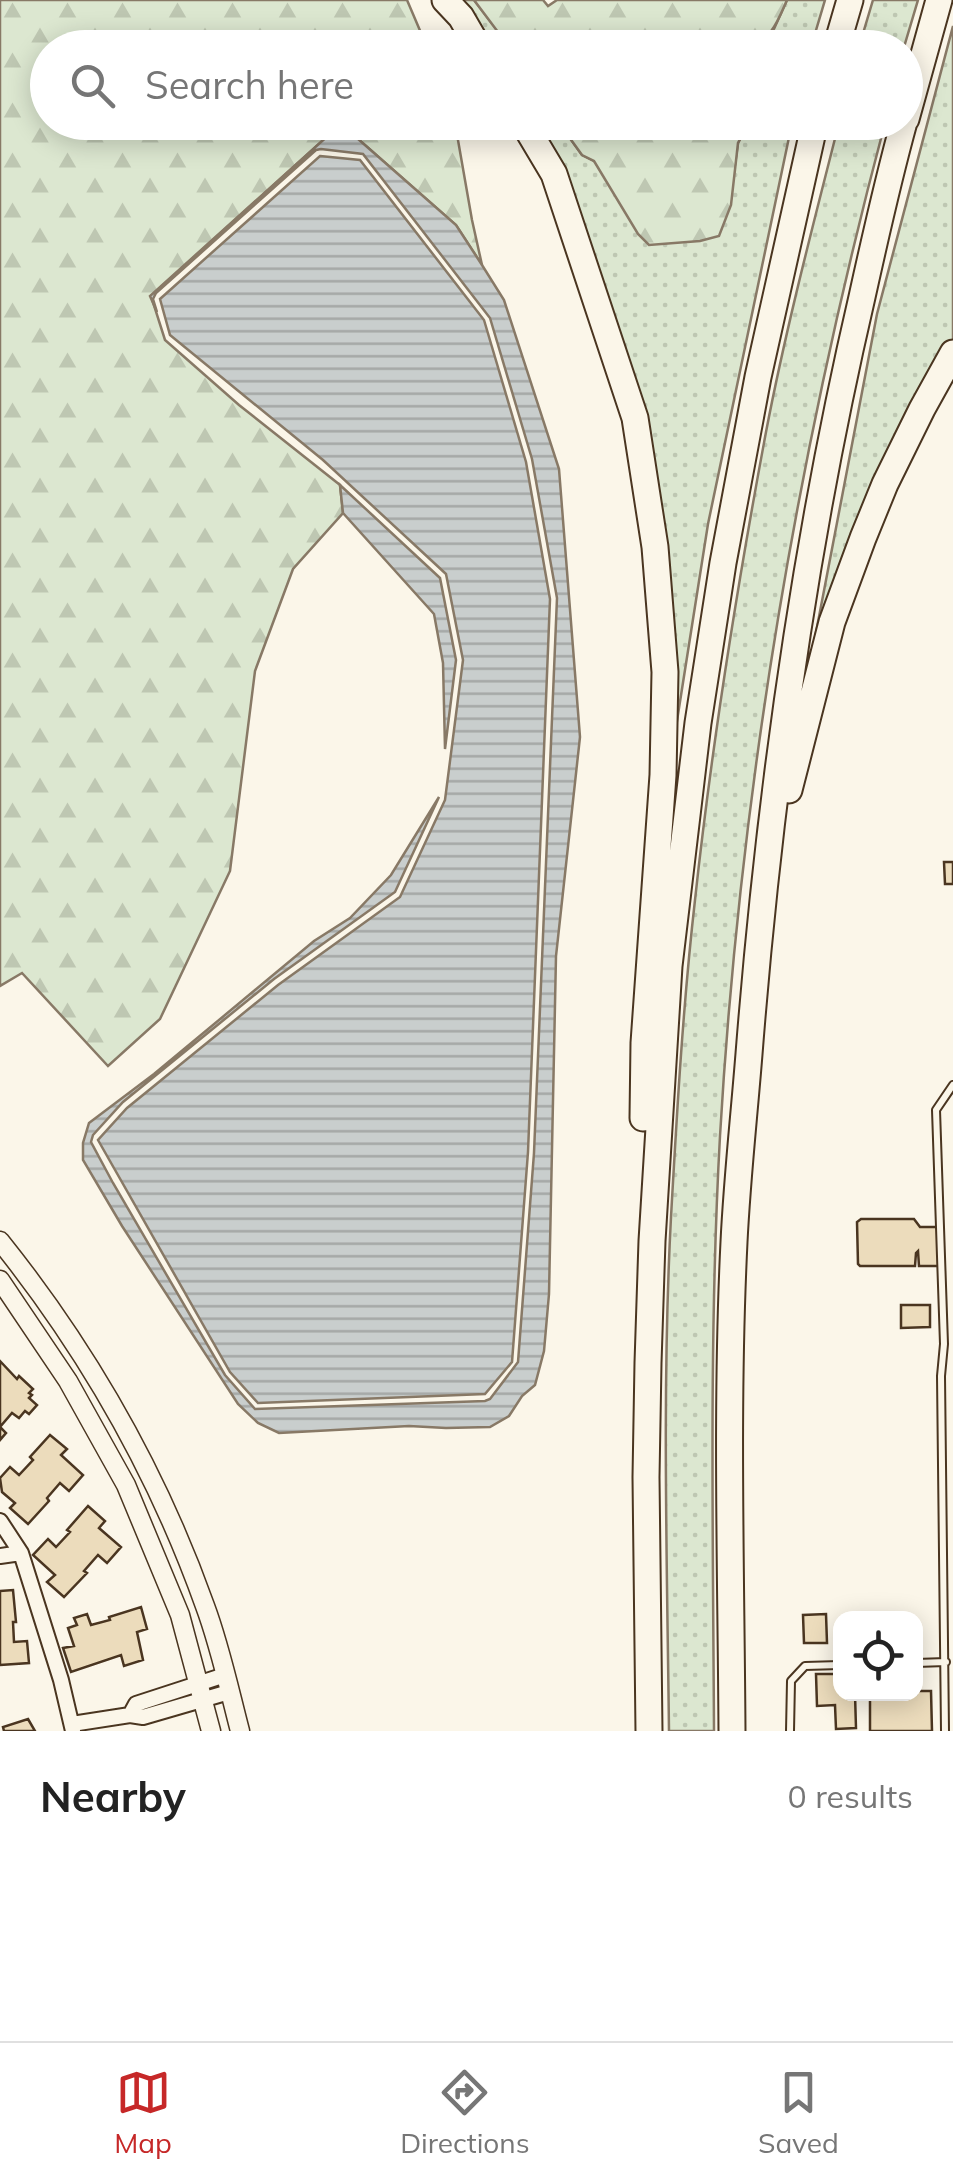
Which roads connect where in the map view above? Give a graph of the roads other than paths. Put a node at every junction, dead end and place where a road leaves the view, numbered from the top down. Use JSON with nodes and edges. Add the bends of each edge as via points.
{"nodes":[{"id":1,"x":445,"y":0,"type":"edge"},
{"id":2,"x":850,"y":0,"type":"edge"},
{"id":3,"x":940,"y":0,"type":"edge"},
{"id":4,"x":469,"y":30,"type":"edge"},
{"id":5,"x":841,"y":30,"type":"edge"},
{"id":6,"x":923,"y":59,"type":"edge"},
{"id":7,"x":534,"y":140,"type":"edge"},
{"id":8,"x":811,"y":140,"type":"edge"},
{"id":9,"x":899,"y":140,"type":"edge"},
{"id":10,"x":953,"y":353,"type":"edge"},
{"id":11,"x":762,"y":902,"type":"junction"},
{"id":12,"x":953,"y":1085,"type":"edge"},
{"id":13,"x":0,"y":1241,"type":"edge"},
{"id":14,"x":652,"y":1241,"type":"junction"},
{"id":15,"x":0,"y":1280,"type":"edge"},
{"id":16,"x":948,"y":1344,"type":"edge"},
{"id":17,"x":0,"y":1521,"type":"edge"},
{"id":18,"x":21,"y":1553,"type":"junction"},
{"id":19,"x":0,"y":1556,"type":"edge"},
{"id":20,"x":946,"y":1662,"type":"junction"},
{"id":21,"x":923,"y":1663,"type":"edge"},
{"id":22,"x":833,"y":1666,"type":"edge"},
{"id":23,"x":227,"y":1683,"type":"junction"},
{"id":24,"x":201,"y":1692,"type":"junction"},
{"id":25,"x":72,"y":1728,"type":"edge"},
{"id":26,"x":211,"y":1731,"type":"edge"},
{"id":27,"x":240,"y":1731,"type":"edge"},
{"id":28,"x":649,"y":1731,"type":"edge"},
{"id":29,"x":732,"y":1731,"type":"edge"},
{"id":30,"x":790,"y":1731,"type":"edge"},
{"id":31,"x":945,"y":1731,"type":"edge"}],
"edges":[{"from":1,"to":4,"type":"highway"},
{"from":2,"to":5,"type":"highway"},
{"from":3,"to":6,"type":"highway"},
{"from":7,"to":14,"type":"highway","via":[[554,174],[635,418],[655,547],[665,672],[644,1043]]},
{"from":8,"to":14,"type":"highway","via":[[758,377],[698,723],[668,966]]},
{"from":9,"to":11,"type":"highway","via":[[838,399],[806,574]]},
{"from":10,"to":11,"type":"highway","via":[[885,484],[832,622]]},
{"from":11,"to":29,"type":"highway","via":[[734,1242]]},
{"from":12,"to":16,"type":"lane","via":[[936,1110]]},
{"from":13,"to":23,"type":"street","via":[[112,1402],[170,1516]]},
{"from":14,"to":28,"type":"highway"},
{"from":15,"to":24,"type":"street","via":[[68,1381],[126,1485],[180,1615]]},
{"from":16,"to":20,"type":"lane","via":[[941,1376]]},
{"from":17,"to":18,"type":"street"},
{"from":18,"to":19,"type":"street"},
{"from":18,"to":25,"type":"street"},
{"from":20,"to":21,"type":"lane"},
{"from":20,"to":31,"type":"lane"},
{"from":22,"to":30,"type":"lane","via":[[804,1666],[791,1681]]},
{"from":23,"to":24,"type":"street"},
{"from":23,"to":27,"type":"street"},
{"from":24,"to":25,"type":"street","via":[[136,1704],[130,1715]]},
{"from":24,"to":26,"type":"street"}]}
